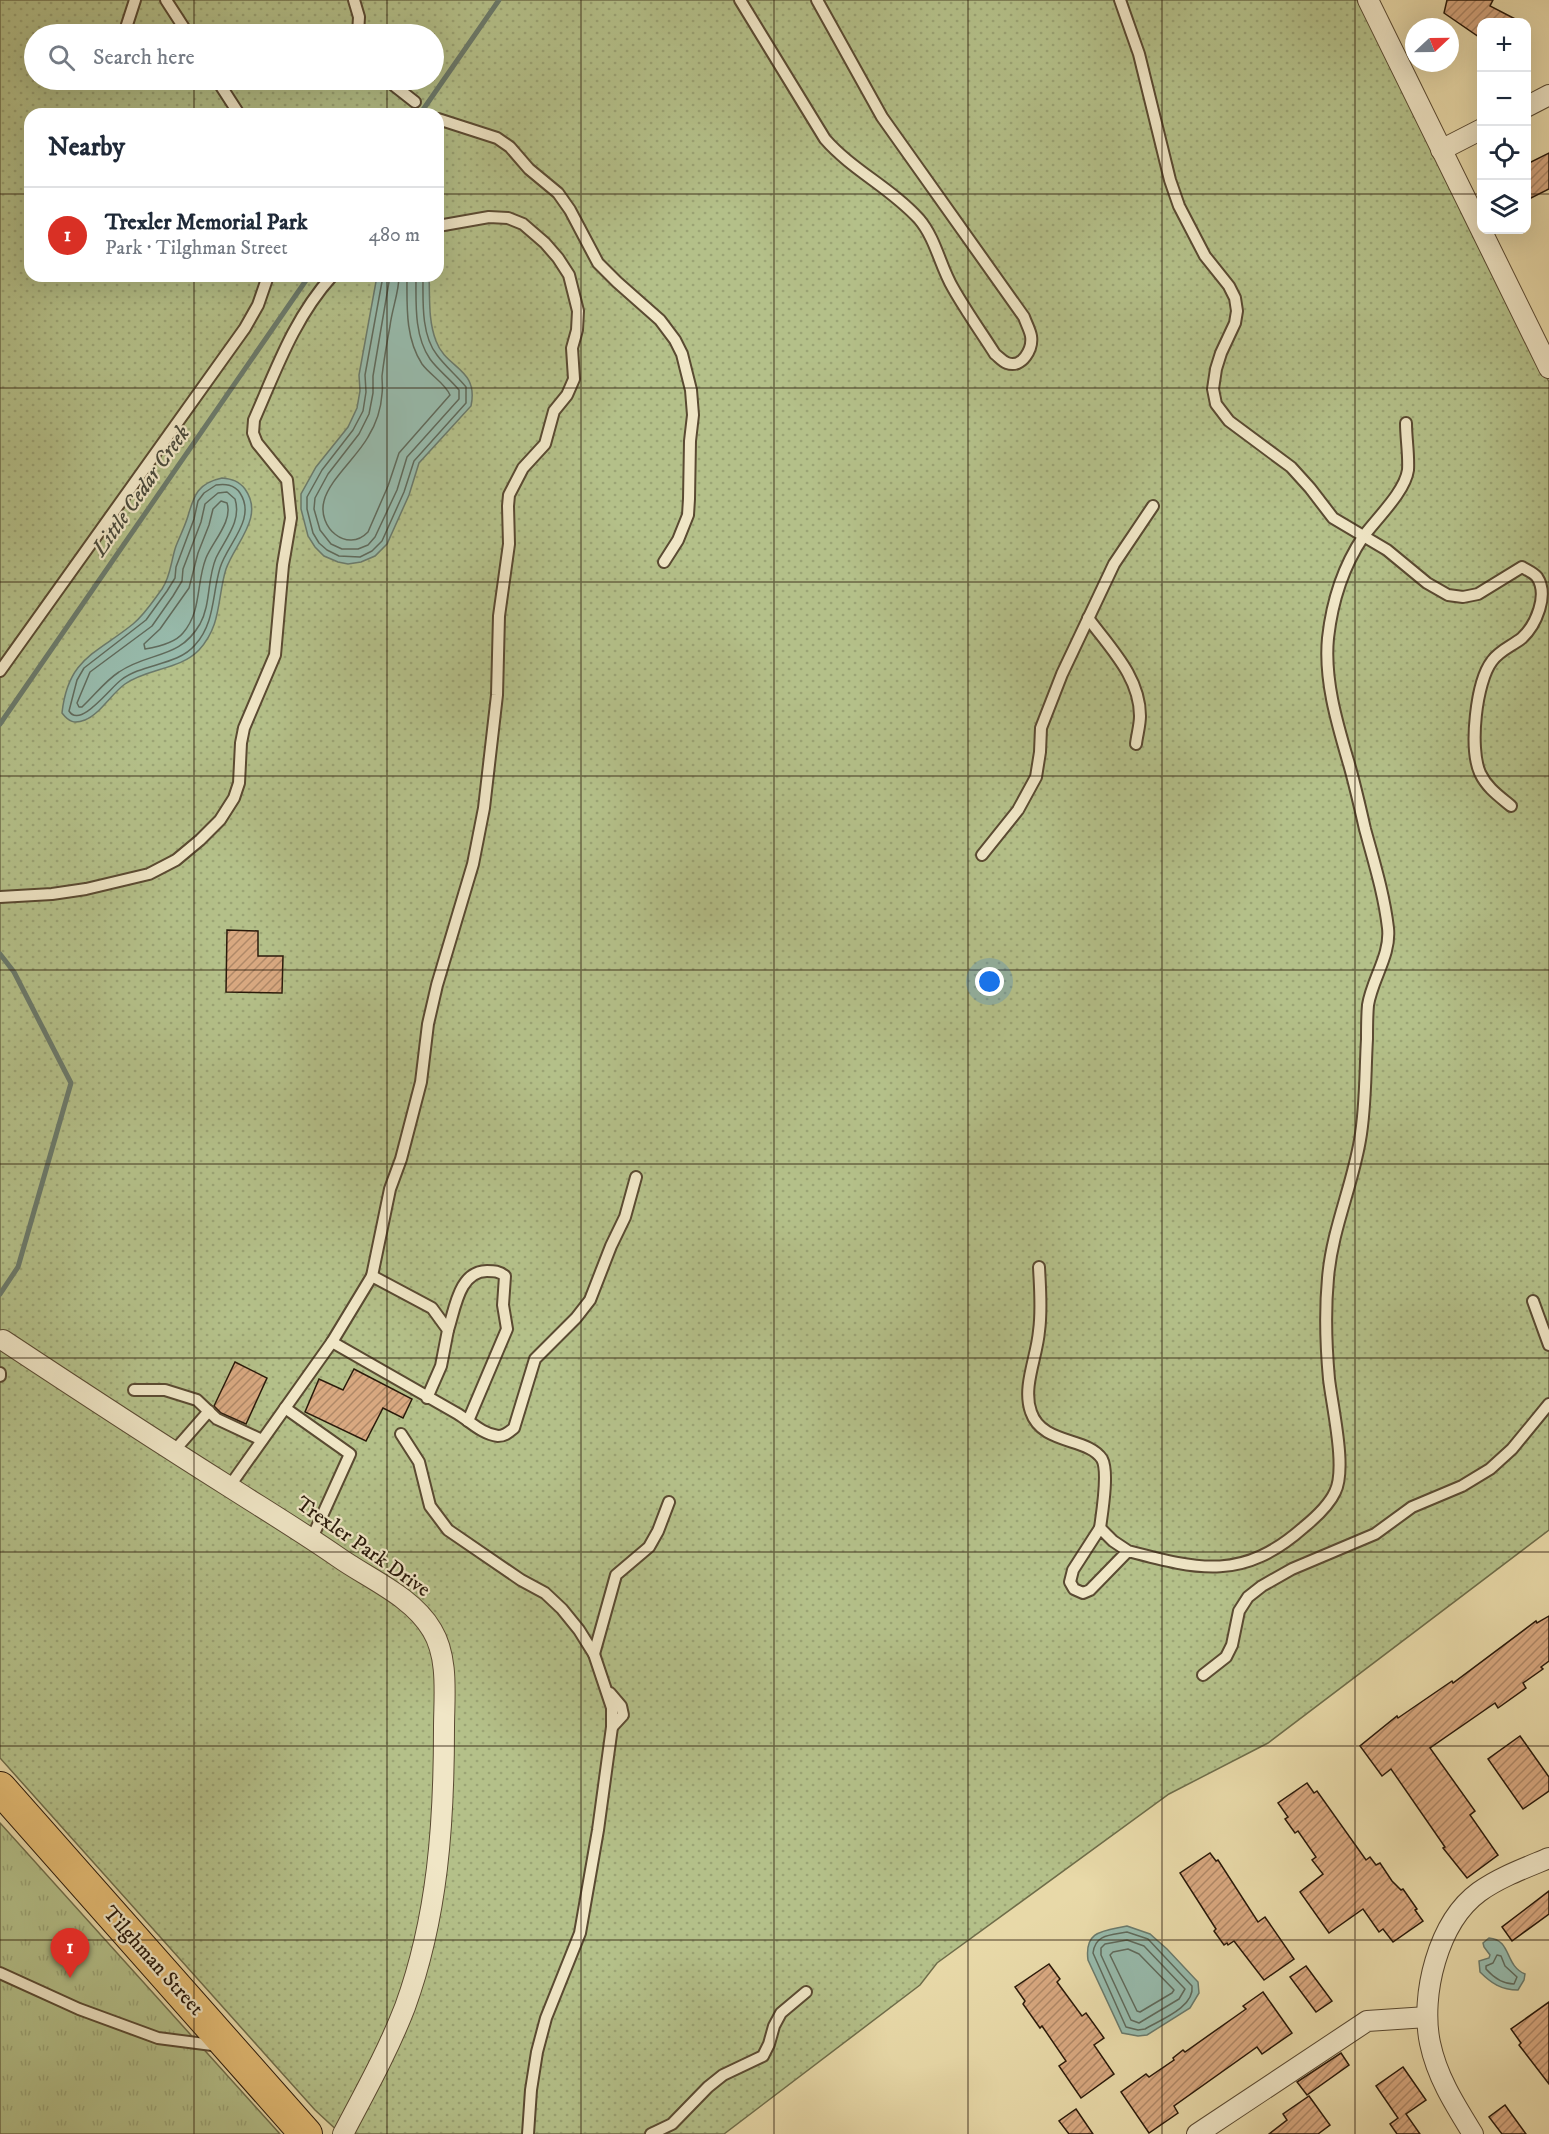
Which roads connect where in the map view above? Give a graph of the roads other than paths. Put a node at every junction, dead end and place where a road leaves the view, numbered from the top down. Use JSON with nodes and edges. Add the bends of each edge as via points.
{"nodes":[{"id":1,"x":135,"y":0,"type":"edge"},
{"id":2,"x":166,"y":0,"type":"edge"},
{"id":3,"x":354,"y":0,"type":"edge"},
{"id":4,"x":740,"y":0,"type":"edge"},
{"id":5,"x":817,"y":0,"type":"edge"},
{"id":6,"x":1120,"y":0,"type":"edge"},
{"id":7,"x":1368,"y":0,"type":"edge"},
{"id":8,"x":127,"y":24,"type":"edge"},
{"id":9,"x":182,"y":24,"type":"edge"},
{"id":10,"x":359,"y":24,"type":"edge"},
{"id":11,"x":223,"y":90,"type":"edge"},
{"id":12,"x":400,"y":90,"type":"edge"},
{"id":13,"x":1549,"y":95,"type":"edge"},
{"id":14,"x":415,"y":102,"type":"dead end"},
{"id":15,"x":1531,"y":105,"type":"edge"},
{"id":16,"x":235,"y":108,"type":"edge"},
{"id":17,"x":444,"y":121,"type":"edge"},
{"id":18,"x":1477,"y":132,"type":"edge"},
{"id":19,"x":1441,"y":150,"type":"junction"},
{"id":20,"x":444,"y":225,"type":"edge"},
{"id":21,"x":266,"y":282,"type":"edge"},
{"id":22,"x":326,"y":282,"type":"edge"},
{"id":23,"x":1549,"y":368,"type":"edge"},
{"id":24,"x":1406,"y":423,"type":"dead end"},
{"id":25,"x":1153,"y":506,"type":"dead end"},
{"id":26,"x":1364,"y":535,"type":"junction"},
{"id":27,"x":664,"y":562,"type":"dead end"},
{"id":28,"x":1089,"y":618,"type":"junction"},
{"id":29,"x":0,"y":671,"type":"edge"},
{"id":30,"x":1136,"y":744,"type":"dead end"},
{"id":31,"x":1512,"y":806,"type":"dead end"},
{"id":32,"x":982,"y":855,"type":"dead end"},
{"id":33,"x":0,"y":897,"type":"edge"},
{"id":34,"x":636,"y":1177,"type":"dead end"},
{"id":35,"x":1038,"y":1267,"type":"dead end"},
{"id":36,"x":372,"y":1276,"type":"junction"},
{"id":37,"x":1533,"y":1301,"type":"dead end"},
{"id":38,"x":448,"y":1330,"type":"junction"},
{"id":39,"x":332,"y":1342,"type":"junction"},
{"id":40,"x":1,"y":1343,"type":"edge"},
{"id":41,"x":1549,"y":1345,"type":"edge"},
{"id":42,"x":134,"y":1390,"type":"dead end"},
{"id":43,"x":427,"y":1398,"type":"junction"},
{"id":44,"x":1549,"y":1404,"type":"edge"},
{"id":45,"x":285,"y":1408,"type":"junction"},
{"id":46,"x":209,"y":1411,"type":"junction"},
{"id":47,"x":468,"y":1421,"type":"junction"},
{"id":48,"x":401,"y":1434,"type":"dead end"},
{"id":49,"x":262,"y":1440,"type":"junction"},
{"id":50,"x":174,"y":1451,"type":"junction"},
{"id":51,"x":229,"y":1487,"type":"junction"},
{"id":52,"x":669,"y":1502,"type":"dead end"},
{"id":53,"x":1100,"y":1528,"type":"junction"},
{"id":54,"x":312,"y":1538,"type":"junction"},
{"id":55,"x":1128,"y":1551,"type":"junction"},
{"id":56,"x":594,"y":1654,"type":"junction"},
{"id":57,"x":1203,"y":1675,"type":"dead end"},
{"id":58,"x":0,"y":1788,"type":"edge"},
{"id":59,"x":1549,"y":1858,"type":"edge"},
{"id":60,"x":0,"y":1972,"type":"edge"},
{"id":61,"x":806,"y":1992,"type":"dead end"},
{"id":62,"x":1427,"y":2017,"type":"junction"},
{"id":63,"x":229,"y":2047,"type":"junction"},
{"id":64,"x":306,"y":2134,"type":"edge"},
{"id":65,"x":343,"y":2134,"type":"edge"},
{"id":66,"x":528,"y":2134,"type":"edge"},
{"id":67,"x":651,"y":2134,"type":"edge"},
{"id":68,"x":1197,"y":2134,"type":"edge"},
{"id":69,"x":1473,"y":2134,"type":"edge"}],
"edges":[{"from":1,"to":8,"type":"lane"},
{"from":2,"to":9,"type":"lane"},
{"from":3,"to":10,"type":"lane"},
{"from":4,"to":5,"type":"lane","via":[[825,139],[920,221],[937,248],[952,287],[995,354],[1014,364],[1023,360],[1031,337],[1024,317],[882,117]]},
{"from":6,"to":26,"type":"lane","via":[[1139,54],[1179,206],[1205,256],[1235,298],[1235,323],[1216,369],[1216,404],[1228,421],[1291,467],[1333,518]]},
{"from":7,"to":19,"type":"street"},
{"from":11,"to":16,"type":"lane"},
{"from":12,"to":14,"type":"lane"},
{"from":13,"to":15,"type":"street"},
{"from":17,"to":27,"type":"lane","via":[[497,138],[558,193],[598,263],[660,320],[682,354],[693,415],[688,515]]},
{"from":18,"to":19,"type":"street"},
{"from":19,"to":23,"type":"street"},
{"from":20,"to":36,"type":"lane","via":[[489,217],[508,218],[523,224],[558,258],[569,275],[578,311],[572,348],[574,379],[554,411],[545,444],[523,468],[509,495],[497,695],[484,808],[473,864],[437,985],[421,1082],[390,1189]]},
{"from":21,"to":29,"type":"lane","via":[[245,328]]},
{"from":22,"to":33,"type":"lane","via":[[299,319],[254,420],[257,443],[287,480],[291,518],[275,655],[244,728],[234,798],[200,840],[176,860],[156,870],[86,889]]},
{"from":24,"to":26,"type":"lane","via":[[1408,471],[1396,494]]},
{"from":25,"to":28,"type":"lane","via":[[1114,564]]},
{"from":26,"to":31,"type":"lane","via":[[1448,595],[1478,594],[1522,567],[1537,576],[1543,587],[1543,604],[1531,629],[1493,660],[1480,690],[1475,752],[1479,770],[1487,785]]},
{"from":26,"to":55,"type":"lane","via":[[1340,582],[1328,639],[1329,668],[1337,723],[1377,873],[1388,933],[1370,994],[1365,1106],[1359,1144],[1335,1228],[1327,1280],[1329,1375],[1340,1473],[1336,1492],[1292,1538],[1233,1566],[1195,1566]]},
{"from":28,"to":30,"type":"lane","via":[[1120,659],[1135,689],[1140,716]]},
{"from":28,"to":32,"type":"lane","via":[[1041,728],[1036,777],[1018,810]]},
{"from":34,"to":47,"type":"lane","via":[[625,1217],[590,1300],[536,1359],[514,1428],[501,1436],[483,1432]]},
{"from":35,"to":53,"type":"lane","via":[[1040,1331],[1028,1401],[1032,1416],[1043,1429],[1091,1450],[1101,1459],[1104,1469]]},
{"from":36,"to":38,"type":"lane","via":[[432,1308]]},
{"from":36,"to":39,"type":"lane"},
{"from":37,"to":41,"type":"lane"},
{"from":38,"to":43,"type":"lane","via":[[441,1366]]},
{"from":38,"to":47,"type":"lane","via":[[459,1293],[468,1278],[478,1271],[499,1271],[505,1276],[503,1305],[507,1329]]},
{"from":39,"to":43,"type":"lane"},
{"from":39,"to":45,"type":"lane"},
{"from":40,"to":50,"type":"street","name":"Trexler Park Drive"},
{"from":42,"to":46,"type":"lane","via":[[165,1390],[197,1400]]},
{"from":43,"to":47,"type":"lane"},
{"from":44,"to":57,"type":"lane","via":[[1490,1469],[1462,1486],[1412,1507],[1376,1534],[1292,1569],[1262,1586],[1239,1611],[1226,1657]]},
{"from":45,"to":49,"type":"lane"},
{"from":45,"to":54,"type":"lane","via":[[350,1454]]},
{"from":46,"to":49,"type":"lane","via":[[217,1419]]},
{"from":46,"to":50,"type":"lane"},
{"from":48,"to":56,"type":"lane","via":[[419,1462],[430,1506],[448,1530],[546,1593],[579,1630]]},
{"from":49,"to":51,"type":"lane"},
{"from":50,"to":51,"type":"street","name":"Trexler Park Drive"},
{"from":51,"to":54,"type":"street","name":"Trexler Park Drive"},
{"from":52,"to":56,"type":"lane","via":[[649,1547],[615,1575]]},
{"from":53,"to":55,"type":"lane"},
{"from":53,"to":55,"type":"lane","via":[[1073,1570],[1070,1582],[1074,1589],[1083,1593],[1090,1590]]},
{"from":54,"to":65,"type":"street","name":"Trexler Park Drive","via":[[422,1616],[441,1650],[443,1670],[444,1776],[439,1863],[424,1945],[404,2007]]},
{"from":56,"to":66,"type":"lane","via":[[608,1691],[612,1726],[580,1934],[546,2018],[535,2062]]},
{"from":58,"to":63,"type":"main road","name":"Tilghman Street"},
{"from":59,"to":62,"type":"street","via":[[1506,1876],[1460,1910],[1439,1950]]},
{"from":60,"to":63,"type":"lane","via":[[80,2009],[158,2038]]},
{"from":61,"to":67,"type":"lane","via":[[781,2013],[763,2056],[723,2076],[672,2124]]},
{"from":62,"to":68,"type":"street","via":[[1367,2021]]},
{"from":62,"to":69,"type":"street","via":[[1430,2044],[1446,2090]]},
{"from":63,"to":64,"type":"main road","name":"Tilghman Street"}]}
